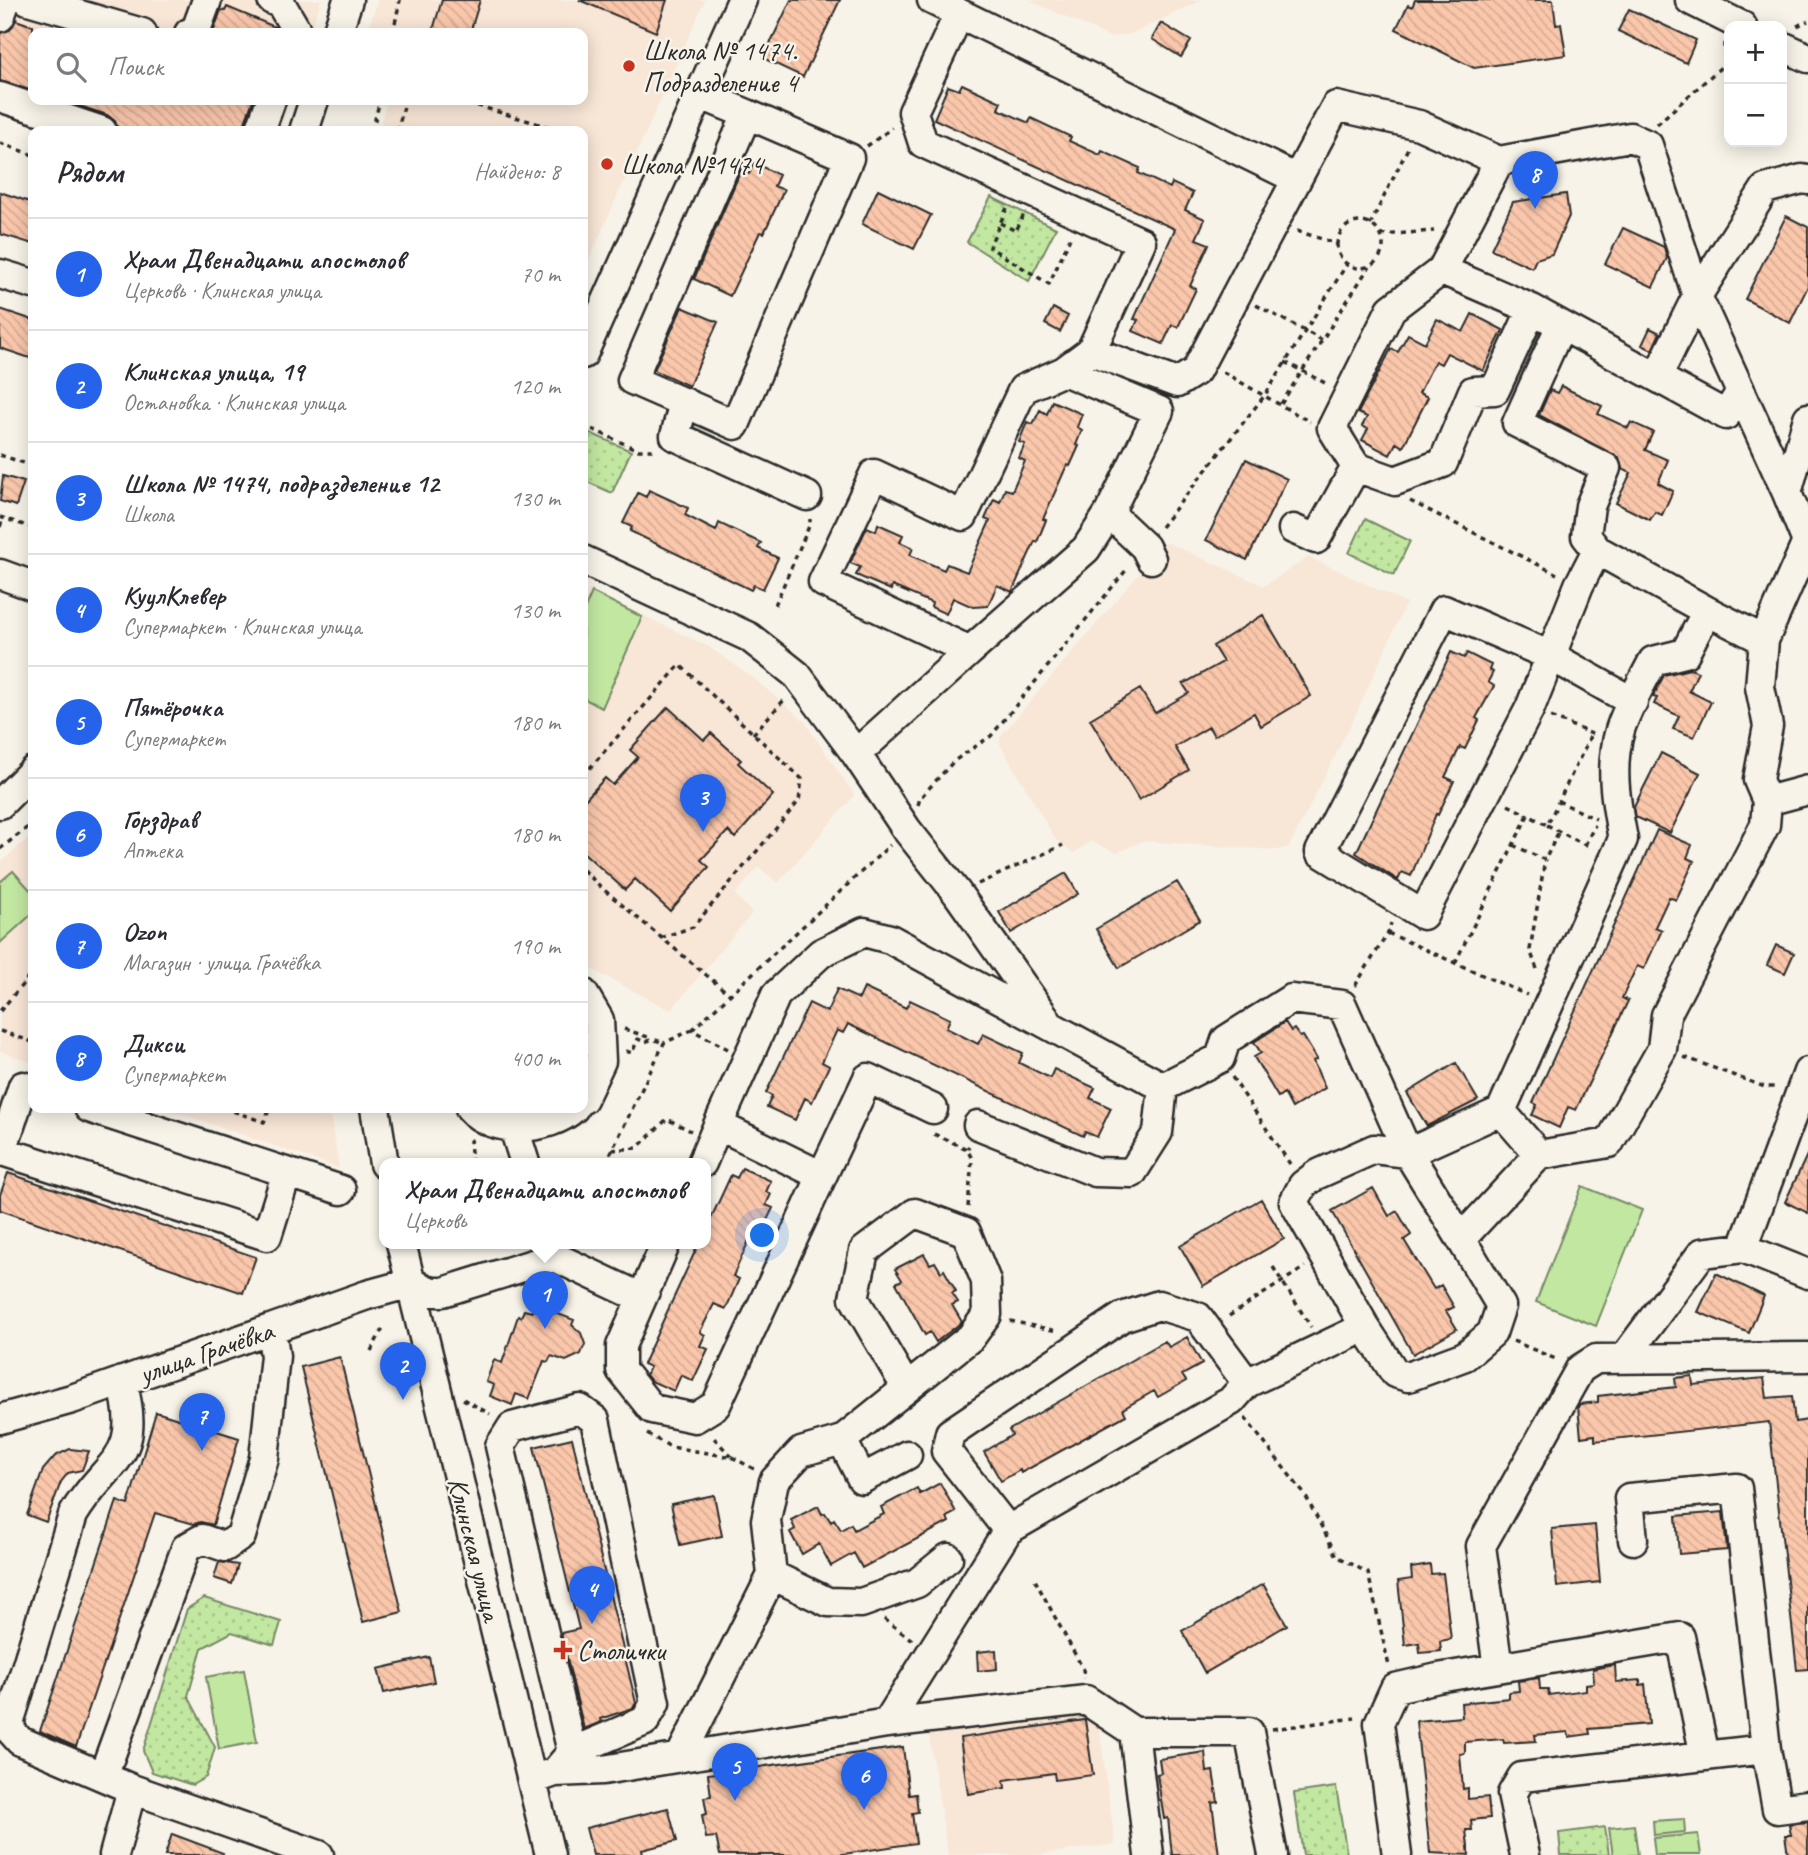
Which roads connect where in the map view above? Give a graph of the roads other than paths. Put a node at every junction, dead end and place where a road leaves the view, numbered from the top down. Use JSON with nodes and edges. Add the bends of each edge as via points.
{"nodes":[{"id":1,"x":6,"y":0,"type":"edge"},
{"id":2,"x":28,"y":0,"type":"edge"},
{"id":3,"x":207,"y":0,"type":"edge"},
{"id":4,"x":272,"y":0,"type":"edge"},
{"id":5,"x":348,"y":0,"type":"edge"},
{"id":6,"x":742,"y":0,"type":"edge"},
{"id":7,"x":932,"y":0,"type":"edge"},
{"id":8,"x":1690,"y":0,"type":"edge"},
{"id":9,"x":960,"y":14,"type":"junction"},
{"id":10,"x":0,"y":17,"type":"edge"},
{"id":11,"x":1732,"y":21,"type":"edge"},
{"id":12,"x":125,"y":28,"type":"edge"},
{"id":13,"x":197,"y":28,"type":"edge"},
{"id":14,"x":296,"y":28,"type":"edge"},
{"id":15,"x":339,"y":28,"type":"edge"},
{"id":16,"x":1787,"y":48,"type":"edge"},
{"id":17,"x":1808,"y":58,"type":"edge"},
{"id":18,"x":699,"y":94,"type":"junction"},
{"id":19,"x":0,"y":96,"type":"edge"},
{"id":20,"x":269,"y":105,"type":"edge"},
{"id":21,"x":312,"y":105,"type":"edge"},
{"id":22,"x":747,"y":114,"type":"junction"},
{"id":23,"x":87,"y":126,"type":"edge"},
{"id":24,"x":262,"y":126,"type":"edge"},
{"id":25,"x":306,"y":126,"type":"edge"},
{"id":26,"x":1499,"y":161,"type":"junction"},
{"id":27,"x":1297,"y":179,"type":"junction"},
{"id":28,"x":1808,"y":180,"type":"edge"},
{"id":29,"x":1442,"y":270,"type":"junction"},
{"id":30,"x":0,"y":274,"type":"edge"},
{"id":31,"x":28,"y":282,"type":"edge"},
{"id":32,"x":1686,"y":291,"type":"junction"},
{"id":33,"x":1532,"y":309,"type":"junction"},
{"id":34,"x":1561,"y":325,"type":"junction"},
{"id":35,"x":588,"y":343,"type":"edge"},
{"id":36,"x":1091,"y":351,"type":"junction"},
{"id":37,"x":1064,"y":371,"type":"junction"},
{"id":38,"x":1657,"y":377,"type":"junction"},
{"id":39,"x":1740,"y":393,"type":"junction"},
{"id":40,"x":684,"y":402,"type":"junction"},
{"id":41,"x":1808,"y":418,"type":"edge"},
{"id":42,"x":1356,"y":467,"type":"junction"},
{"id":43,"x":1787,"y":494,"type":"junction"},
{"id":44,"x":807,"y":496,"type":"road end"},
{"id":45,"x":1110,"y":513,"type":"junction"},
{"id":46,"x":1293,"y":529,"type":"dead end"},
{"id":47,"x":1807,"y":542,"type":"edge"},
{"id":48,"x":1597,"y":550,"type":"junction"},
{"id":49,"x":1148,"y":553,"type":"road end"},
{"id":50,"x":588,"y":563,"type":"edge"},
{"id":51,"x":0,"y":574,"type":"edge"},
{"id":52,"x":28,"y":584,"type":"edge"},
{"id":53,"x":1707,"y":611,"type":"junction"},
{"id":54,"x":1765,"y":640,"type":"junction"},
{"id":55,"x":970,"y":652,"type":"junction"},
{"id":56,"x":1551,"y":656,"type":"junction"},
{"id":57,"x":1623,"y":696,"type":"junction"},
{"id":58,"x":856,"y":754,"type":"junction"},
{"id":59,"x":28,"y":776,"type":"edge"},
{"id":60,"x":1808,"y":790,"type":"edge"},
{"id":61,"x":1767,"y":801,"type":"junction"},
{"id":62,"x":0,"y":804,"type":"edge"},
{"id":63,"x":588,"y":1001,"type":"edge"},
{"id":64,"x":1050,"y":1024,"type":"junction"},
{"id":65,"x":1805,"y":1079,"type":"edge"},
{"id":66,"x":19,"y":1085,"type":"edge"},
{"id":67,"x":1163,"y":1087,"type":"junction"},
{"id":68,"x":588,"y":1088,"type":"edge"},
{"id":69,"x":933,"y":1109,"type":"dead end"},
{"id":70,"x":1501,"y":1111,"type":"junction"},
{"id":71,"x":104,"y":1113,"type":"edge"},
{"id":72,"x":376,"y":1113,"type":"edge"},
{"id":73,"x":475,"y":1113,"type":"edge"},
{"id":74,"x":566,"y":1113,"type":"edge"},
{"id":75,"x":514,"y":1128,"type":"junction"},
{"id":76,"x":973,"y":1137,"type":"road end"},
{"id":77,"x":710,"y":1143,"type":"edge"},
{"id":78,"x":1408,"y":1153,"type":"junction"},
{"id":79,"x":1539,"y":1155,"type":"junction"},
{"id":80,"x":383,"y":1158,"type":"edge"},
{"id":81,"x":523,"y":1158,"type":"edge"},
{"id":82,"x":287,"y":1172,"type":"junction"},
{"id":83,"x":822,"y":1176,"type":"junction"},
{"id":84,"x":341,"y":1190,"type":"dead end"},
{"id":85,"x":1461,"y":1239,"type":"junction"},
{"id":86,"x":1743,"y":1248,"type":"junction"},
{"id":87,"x":402,"y":1249,"type":"edge"},
{"id":88,"x":663,"y":1249,"type":"edge"},
{"id":89,"x":552,"y":1250,"type":"edge"},
{"id":90,"x":1808,"y":1274,"type":"edge"},
{"id":91,"x":411,"y":1283,"type":"junction"},
{"id":92,"x":642,"y":1298,"type":"junction"},
{"id":93,"x":1365,"y":1327,"type":"junction"},
{"id":94,"x":271,"y":1330,"type":"junction"},
{"id":95,"x":1808,"y":1357,"type":"edge"},
{"id":96,"x":1624,"y":1358,"type":"junction"},
{"id":97,"x":122,"y":1381,"type":"junction"},
{"id":98,"x":906,"y":1387,"type":"junction"},
{"id":99,"x":1239,"y":1392,"type":"junction"},
{"id":100,"x":0,"y":1419,"type":"edge"},
{"id":101,"x":842,"y":1440,"type":"junction"},
{"id":102,"x":906,"y":1455,"type":"dead end"},
{"id":103,"x":1008,"y":1530,"type":"junction"},
{"id":104,"x":1633,"y":1540,"type":"dead end"},
{"id":105,"x":948,"y":1558,"type":"dead end"},
{"id":106,"x":772,"y":1575,"type":"junction"},
{"id":107,"x":1498,"y":1668,"type":"junction"},
{"id":108,"x":887,"y":1723,"type":"junction"},
{"id":109,"x":1134,"y":1732,"type":"junction"},
{"id":110,"x":1766,"y":1749,"type":"junction"},
{"id":111,"x":1705,"y":1756,"type":"junction"},
{"id":112,"x":680,"y":1757,"type":"junction"},
{"id":113,"x":553,"y":1768,"type":"junction"},
{"id":114,"x":103,"y":1776,"type":"junction"},
{"id":115,"x":132,"y":1789,"type":"junction"},
{"id":116,"x":1808,"y":1805,"type":"edge"},
{"id":117,"x":114,"y":1855,"type":"edge"},
{"id":118,"x":319,"y":1855,"type":"edge"},
{"id":119,"x":550,"y":1855,"type":"edge"},
{"id":120,"x":1149,"y":1855,"type":"edge"},
{"id":121,"x":1273,"y":1855,"type":"edge"},
{"id":122,"x":1397,"y":1855,"type":"edge"},
{"id":123,"x":1525,"y":1855,"type":"edge"}],
"edges":[{"from":1,"to":10,"type":"street"},
{"from":2,"to":12,"type":"street"},
{"from":3,"to":13,"type":"street"},
{"from":4,"to":14,"type":"street","via":[[281,4]]},
{"from":5,"to":15,"type":"street"},
{"from":6,"to":18,"type":"street"},
{"from":7,"to":9,"type":"street"},
{"from":8,"to":11,"type":"street"},
{"from":9,"to":27,"type":"street"},
{"from":9,"to":36,"type":"street","via":[[913,112],[923,143],[1030,201],[1141,242]]},
{"from":16,"to":17,"type":"street"},
{"from":18,"to":22,"type":"street"},
{"from":18,"to":35,"type":"street"},
{"from":19,"to":23,"type":"street"},
{"from":20,"to":24,"type":"street"},
{"from":21,"to":25,"type":"street"},
{"from":22,"to":40,"type":"street","via":[[632,380]]},
{"from":22,"to":40,"type":"street","via":[[849,159],[735,425]]},
{"from":26,"to":27,"type":"street","via":[[1419,125],[1336,106]]},
{"from":26,"to":29,"type":"street"},
{"from":26,"to":32,"type":"street","via":[[1630,137],[1648,145]]},
{"from":27,"to":36,"type":"street","via":[[1195,371],[1177,383]]},
{"from":28,"to":32,"type":"street","via":[[1765,189]]},
{"from":29,"to":33,"type":"street"},
{"from":29,"to":42,"type":"street","via":[[1391,309],[1332,428]]},
{"from":30,"to":31,"type":"street"},
{"from":32,"to":38,"type":"street"},
{"from":32,"to":39,"type":"street"},
{"from":33,"to":34,"type":"street"},
{"from":33,"to":42,"type":"street","via":[[1495,390],[1473,391],[1443,464],[1395,481]]},
{"from":34,"to":38,"type":"street"},
{"from":34,"to":48,"type":"street","via":[[1517,423],[1606,468],[1590,506],[1587,536]]},
{"from":36,"to":37,"type":"street"},
{"from":37,"to":45,"type":"street","via":[[1159,411]]},
{"from":37,"to":55,"type":"street","via":[[1023,389],[963,516],[874,474],[823,582]]},
{"from":38,"to":39,"type":"street","via":[[1726,415]]},
{"from":39,"to":43,"type":"street"},
{"from":40,"to":44,"type":"street","via":[[675,436]]},
{"from":41,"to":43,"type":"street"},
{"from":42,"to":46,"type":"street","via":[[1316,539]]},
{"from":43,"to":47,"type":"street"},
{"from":45,"to":49,"type":"street"},
{"from":45,"to":55,"type":"street","via":[[1086,549]]},
{"from":47,"to":54,"type":"street"},
{"from":48,"to":53,"type":"street"},
{"from":48,"to":56,"type":"street"},
{"from":50,"to":58,"type":"street","via":[[749,637],[797,675]]},
{"from":51,"to":52,"type":"street"},
{"from":53,"to":54,"type":"street"},
{"from":53,"to":57,"type":"street","via":[[1685,653],[1653,661]]},
{"from":54,"to":61,"type":"street","via":[[1760,687],[1768,726],[1758,780]]},
{"from":55,"to":58,"type":"street"},
{"from":56,"to":56,"type":"street","via":[[1444,610],[1320,852],[1423,915],[1530,708]]},
{"from":56,"to":57,"type":"street"},
{"from":57,"to":70,"type":"street","via":[[1615,754],[1615,797],[1623,839]]},
{"from":58,"to":64,"type":"street"},
{"from":59,"to":62,"type":"street"},
{"from":60,"to":61,"type":"street"},
{"from":61,"to":79,"type":"street","via":[[1765,825],[1666,1015],[1662,1049],[1609,1143]]},
{"from":63,"to":68,"type":"street","via":[[599,1020],[601,1061]]},
{"from":64,"to":67,"type":"street"},
{"from":64,"to":77,"type":"street","via":[[890,939],[864,932],[821,953],[776,995]]},
{"from":65,"to":86,"type":"street"},
{"from":66,"to":82,"type":"street","via":[[2,1151],[267,1236]]},
{"from":67,"to":76,"type":"street","via":[[1158,1132],[1132,1173],[1095,1172]]},
{"from":67,"to":78,"type":"street","via":[[1220,1058],[1226,1040],[1291,999],[1342,1005]]},
{"from":69,"to":83,"type":"street","via":[[867,1078]]},
{"from":70,"to":78,"type":"street"},
{"from":70,"to":79,"type":"street"},
{"from":71,"to":82,"type":"street"},
{"from":72,"to":80,"type":"street"},
{"from":73,"to":75,"type":"street"},
{"from":74,"to":75,"type":"street","via":[[547,1124]]},
{"from":75,"to":81,"type":"street"},
{"from":77,"to":83,"type":"street"},
{"from":78,"to":85,"type":"street"},
{"from":78,"to":93,"type":"street","via":[[1374,1149],[1316,1175],[1303,1185],[1294,1202]]},
{"from":79,"to":85,"type":"street"},
{"from":82,"to":84,"type":"street"},
{"from":83,"to":92,"type":"street","via":[[716,1405],[695,1418],[652,1409],[621,1370],[621,1346]]},
{"from":85,"to":93,"type":"street","via":[[1502,1306],[1492,1333],[1465,1356],[1408,1377],[1395,1373]]},
{"from":86,"to":90,"type":"street"},
{"from":86,"to":96,"type":"street","via":[[1702,1253]]},
{"from":87,"to":91,"type":"street","name":"Клинская улица"},
{"from":88,"to":92,"type":"street"},
{"from":89,"to":91,"type":"street","via":[[443,1292]]},
{"from":89,"to":92,"type":"street"},
{"from":91,"to":94,"type":"street","name":"улица Грачёвка"},
{"from":91,"to":113,"type":"street","name":"Клинская улица"},
{"from":93,"to":99,"type":"street"},
{"from":94,"to":97,"type":"street","name":"улица Грачёвка"},
{"from":94,"to":114,"type":"street","via":[[275,1356],[264,1458],[242,1536],[225,1547],[202,1539],[186,1548]]},
{"from":95,"to":96,"type":"street"},
{"from":96,"to":107,"type":"street","via":[[1596,1359],[1580,1368],[1481,1546]]},
{"from":97,"to":100,"type":"street","name":"улица Грачёвка"},
{"from":97,"to":114,"type":"street","via":[[129,1407],[126,1444],[73,1515],[10,1720],[11,1731],[20,1741]]},
{"from":98,"to":98,"type":"street","via":[[971,1337],[987,1315],[986,1281],[966,1232],[915,1213],[864,1251],[855,1298]]},
{"from":98,"to":101,"type":"street"},
{"from":99,"to":103,"type":"street"},
{"from":99,"to":103,"type":"street","via":[[1198,1317],[1159,1305],[1122,1317],[950,1433],[946,1451]]},
{"from":101,"to":102,"type":"street","via":[[862,1479]]},
{"from":101,"to":106,"type":"street","via":[[801,1452],[774,1481],[766,1520]]},
{"from":103,"to":108,"type":"street"},
{"from":104,"to":110,"type":"street","via":[[1629,1498],[1737,1488]]},
{"from":105,"to":106,"type":"street","via":[[917,1583],[862,1603],[828,1602]]},
{"from":106,"to":112,"type":"street"},
{"from":107,"to":111,"type":"street","via":[[1681,1637]]},
{"from":107,"to":122,"type":"street","via":[[1395,1688],[1379,1723]]},
{"from":108,"to":109,"type":"street","via":[[1086,1700]]},
{"from":108,"to":112,"type":"street"},
{"from":109,"to":120,"type":"street"},
{"from":109,"to":121,"type":"street","via":[[1249,1732]]},
{"from":110,"to":111,"type":"street"},
{"from":110,"to":116,"type":"street","via":[[1777,1809]]},
{"from":111,"to":123,"type":"street","via":[[1522,1777],[1512,1794]]},
{"from":112,"to":113,"type":"street","via":[[603,1770]]},
{"from":113,"to":113,"type":"street","via":[[500,1446],[512,1426],[580,1409],[595,1420],[655,1703],[645,1721]]},
{"from":113,"to":119,"type":"street","name":"Клинская улица"},
{"from":114,"to":115,"type":"street"},
{"from":115,"to":117,"type":"street"},
{"from":115,"to":118,"type":"street"}]}
